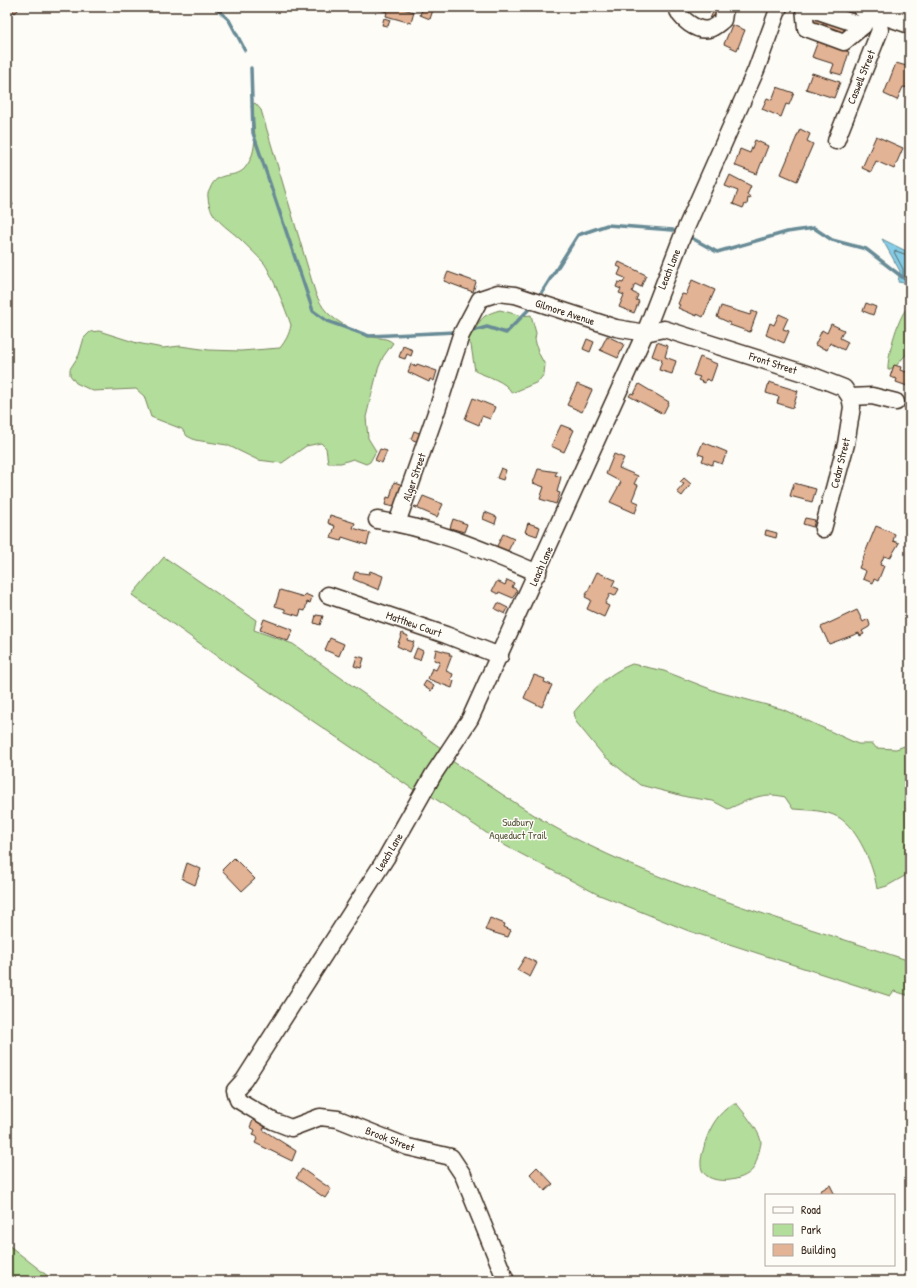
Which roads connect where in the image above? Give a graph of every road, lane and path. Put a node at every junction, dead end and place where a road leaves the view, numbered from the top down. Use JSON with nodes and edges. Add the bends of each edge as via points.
{"nodes":[{"id":1,"x":677,"y":7,"type":"edge"},
{"id":2,"x":725,"y":7,"type":"edge"},
{"id":3,"x":779,"y":7,"type":"edge"},
{"id":4,"x":805,"y":7,"type":"edge"},
{"id":5,"x":869,"y":12,"type":"edge"},
{"id":6,"x":910,"y":23,"type":"edge"},
{"id":7,"x":836,"y":141,"type":"dead end"},
{"id":8,"x":486,"y":296,"type":"joint"},
{"id":9,"x":645,"y":333,"type":"junction"},
{"id":10,"x":850,"y":396,"type":"junction"},
{"id":11,"x":896,"y":402,"type":"dead end"},
{"id":12,"x":377,"y":520,"type":"dead end"},
{"id":13,"x":398,"y":523,"type":"junction"},
{"id":14,"x":823,"y":529,"type":"dead end"},
{"id":15,"x":538,"y":573,"type":"junction"},
{"id":16,"x":328,"y":595,"type":"dead end"},
{"id":17,"x":500,"y":656,"type":"junction"},
{"id":18,"x":235,"y":1090,"type":"joint"},
{"id":19,"x":506,"y":1281,"type":"edge"}],
"edges":[{"from":1,"to":2,"type":"street","via":[[681,16],[701,30],[710,29],[723,20]]},
{"from":3,"to":9,"type":"street","name":"Leach Lane","via":[[756,70],[682,237]]},
{"from":4,"to":5,"type":"street"},
{"from":5,"to":6,"type":"main road"},
{"from":5,"to":7,"type":"street","name":"Caswell Street","via":[[880,30]]},
{"from":8,"to":9,"type":"street","name":"Gilmore Avenue","via":[[498,293],[515,295],[584,319]]},
{"from":8,"to":13,"type":"street","name":"Alger Street","via":[[480,299],[461,335]]},
{"from":9,"to":10,"type":"street","name":"Front Street","via":[[664,329],[713,344],[816,377],[844,388]]},
{"from":9,"to":15,"type":"street","name":"Leach Lane"},
{"from":10,"to":11,"type":"street","via":[[872,396]]},
{"from":10,"to":14,"type":"street","name":"Cedar Street","via":[[852,407],[846,444]]},
{"from":12,"to":13,"type":"street"},
{"from":13,"to":15,"type":"street","via":[[449,536]]},
{"from":15,"to":17,"type":"street","name":"Leach Lane"},
{"from":16,"to":17,"type":"street","name":"Matthew Court"},
{"from":17,"to":18,"type":"street","name":"Leach Lane","via":[[466,728],[433,775],[375,876],[244,1080]]},
{"from":18,"to":19,"type":"street","name":"Brook Street","via":[[238,1100],[273,1121],[291,1128],[320,1117],[338,1119],[408,1147],[451,1157],[463,1175]]}]}
